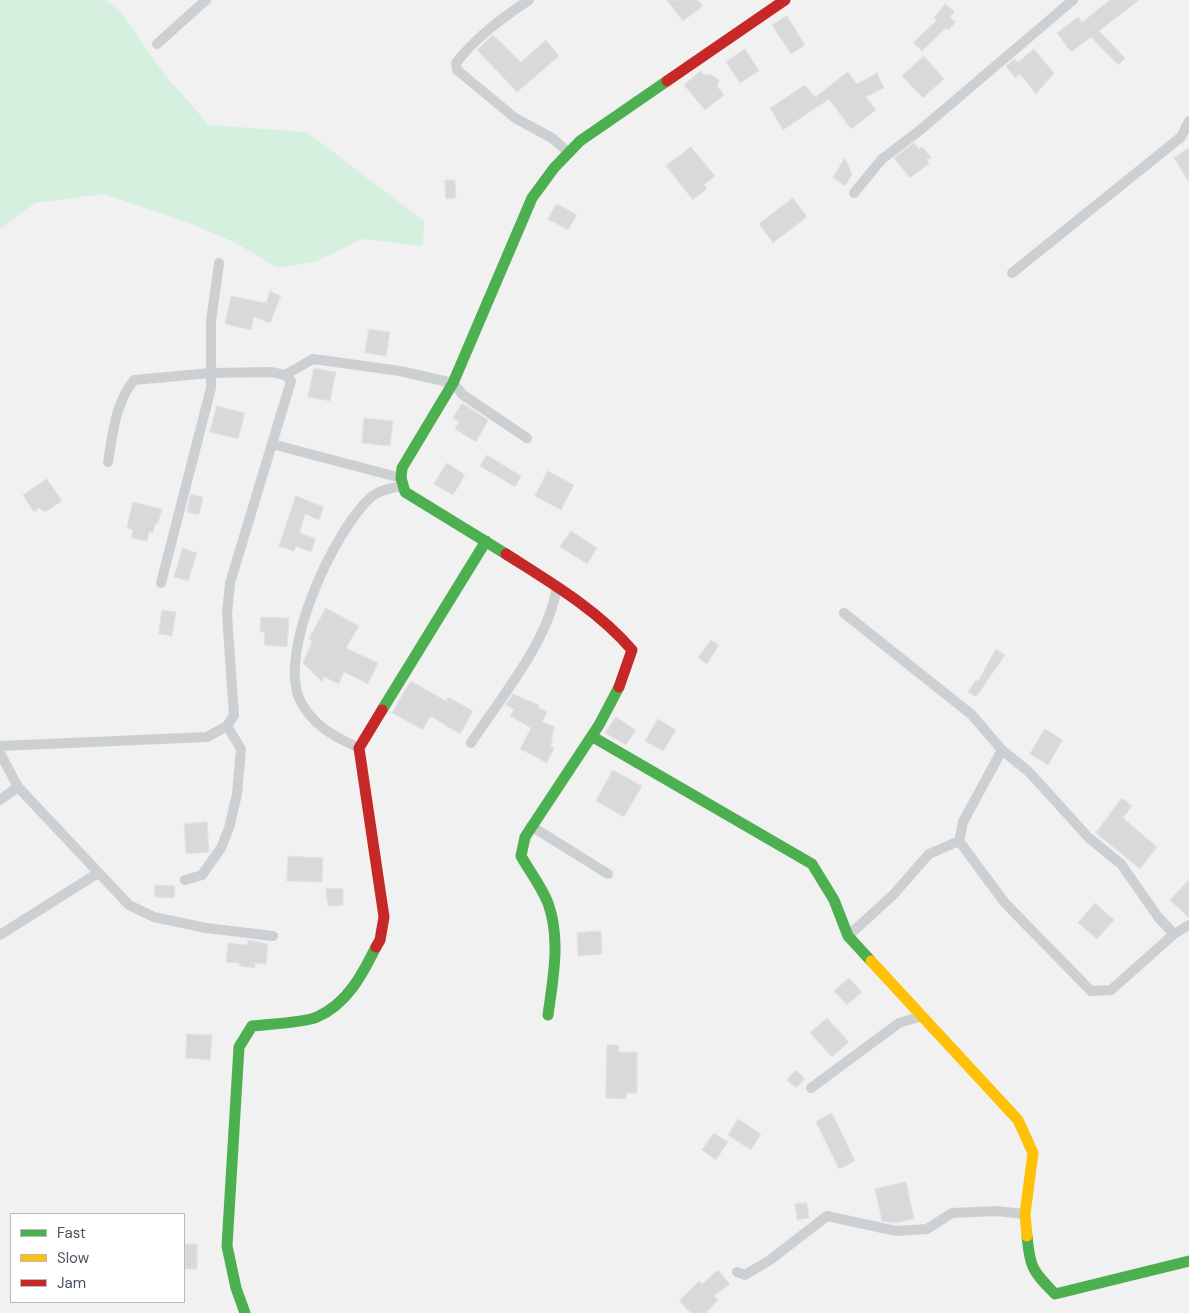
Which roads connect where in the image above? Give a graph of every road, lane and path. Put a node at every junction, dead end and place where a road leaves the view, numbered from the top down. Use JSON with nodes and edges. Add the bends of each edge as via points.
{"nodes":[{"id":1,"x":206,"y":0,"type":"edge"},
{"id":2,"x":529,"y":0,"type":"edge"},
{"id":3,"x":785,"y":0,"type":"edge"},
{"id":4,"x":1073,"y":0,"type":"edge"},
{"id":5,"x":157,"y":44,"type":"dead end"},
{"id":6,"x":1189,"y":121,"type":"edge"},
{"id":7,"x":569,"y":153,"type":"junction"},
{"id":8,"x":854,"y":193,"type":"dead end"},
{"id":9,"x":219,"y":263,"type":"dead end"},
{"id":10,"x":1012,"y":273,"type":"dead end"},
{"id":11,"x":211,"y":373,"type":"junction"},
{"id":12,"x":285,"y":375,"type":"junction"},
{"id":13,"x":453,"y":383,"type":"junction"},
{"id":14,"x":527,"y":438,"type":"dead end"},
{"id":15,"x":272,"y":444,"type":"junction"},
{"id":16,"x":108,"y":462,"type":"dead end"},
{"id":17,"x":402,"y":482,"type":"junction"},
{"id":18,"x":486,"y":541,"type":"junction"},
{"id":19,"x":161,"y":582,"type":"dead end"},
{"id":20,"x":557,"y":586,"type":"junction"},
{"id":21,"x":844,"y":613,"type":"dead end"},
{"id":22,"x":227,"y":726,"type":"junction"},
{"id":23,"x":593,"y":737,"type":"junction"},
{"id":24,"x":470,"y":743,"type":"dead end"},
{"id":25,"x":0,"y":746,"type":"edge"},
{"id":26,"x":359,"y":748,"type":"junction"},
{"id":27,"x":1002,"y":750,"type":"junction"},
{"id":28,"x":0,"y":753,"type":"edge"},
{"id":29,"x":18,"y":787,"type":"junction"},
{"id":30,"x":0,"y":800,"type":"edge"},
{"id":31,"x":531,"y":826,"type":"junction"},
{"id":32,"x":959,"y":841,"type":"junction"},
{"id":33,"x":98,"y":873,"type":"junction"},
{"id":34,"x":608,"y":874,"type":"dead end"},
{"id":35,"x":185,"y":880,"type":"dead end"},
{"id":36,"x":1189,"y":925,"type":"edge"},
{"id":37,"x":1174,"y":934,"type":"junction"},
{"id":38,"x":0,"y":935,"type":"edge"},
{"id":39,"x":273,"y":936,"type":"dead end"},
{"id":40,"x":848,"y":936,"type":"junction"},
{"id":41,"x":548,"y":1015,"type":"dead end"},
{"id":42,"x":922,"y":1016,"type":"junction"},
{"id":43,"x":811,"y":1088,"type":"dead end"},
{"id":44,"x":1025,"y":1214,"type":"junction"},
{"id":45,"x":1189,"y":1261,"type":"edge"},
{"id":46,"x":737,"y":1272,"type":"dead end"},
{"id":47,"x":245,"y":1313,"type":"edge"}],
"edges":[{"from":1,"to":5,"type":"street"},
{"from":2,"to":7,"type":"street","via":[[467,48],[456,63],[457,70],[515,118],[552,138]]},
{"from":3,"to":7,"type":"street","via":[[580,141]]},
{"from":4,"to":8,"type":"street","via":[[920,131],[882,159]]},
{"from":6,"to":10,"type":"street","via":[[1181,137]]},
{"from":7,"to":13,"type":"street","via":[[532,198]]},
{"from":9,"to":11,"type":"street","via":[[211,321]]},
{"from":11,"to":12,"type":"street","via":[[271,372]]},
{"from":11,"to":16,"type":"street","via":[[134,380],[116,413]]},
{"from":11,"to":19,"type":"street","via":[[204,421]]},
{"from":12,"to":13,"type":"street","via":[[313,359],[400,371]]},
{"from":12,"to":15,"type":"street","via":[[292,381]]},
{"from":13,"to":14,"type":"street","via":[[463,394]]},
{"from":13,"to":17,"type":"street","via":[[402,468]]},
{"from":15,"to":17,"type":"street"},
{"from":15,"to":22,"type":"street","via":[[230,583],[227,614],[234,715]]},
{"from":17,"to":18,"type":"street","via":[[405,492]]},
{"from":17,"to":26,"type":"street","via":[[373,496],[346,527],[314,590],[301,629],[295,666],[299,698],[313,719],[327,733]]},
{"from":18,"to":20,"type":"street"},
{"from":18,"to":26,"type":"street"},
{"from":20,"to":23,"type":"street","via":[[617,632],[632,650],[627,671]]},
{"from":20,"to":24,"type":"street","via":[[554,607],[526,659]]},
{"from":21,"to":27,"type":"street","via":[[972,715]]},
{"from":22,"to":25,"type":"street","via":[[207,737]]},
{"from":22,"to":35,"type":"street","via":[[241,749],[237,794],[229,828],[221,848],[202,876]]},
{"from":23,"to":31,"type":"street"},
{"from":23,"to":40,"type":"street","via":[[812,864],[834,900]]},
{"from":26,"to":47,"type":"street","via":[[384,917],[380,940],[356,984],[338,1005],[316,1018],[252,1026],[239,1047],[227,1246]]},
{"from":27,"to":32,"type":"street","via":[[964,822]]},
{"from":27,"to":37,"type":"street","via":[[1029,772],[1089,838],[1121,864]]},
{"from":28,"to":29,"type":"street"},
{"from":29,"to":30,"type":"street"},
{"from":29,"to":33,"type":"street"},
{"from":31,"to":34,"type":"street"},
{"from":31,"to":41,"type":"street","via":[[521,856],[542,890],[552,918],[557,950]]},
{"from":32,"to":37,"type":"street","via":[[1005,902],[1091,991],[1111,990]]},
{"from":32,"to":40,"type":"street","via":[[929,854],[893,895]]},
{"from":33,"to":38,"type":"street"},
{"from":33,"to":39,"type":"street","via":[[129,905],[154,918]]},
{"from":36,"to":37,"type":"street"},
{"from":40,"to":42,"type":"street"},
{"from":42,"to":43,"type":"street","via":[[899,1023]]},
{"from":42,"to":44,"type":"street","via":[[1018,1120],[1033,1154]]},
{"from":44,"to":45,"type":"street","via":[[1030,1264],[1055,1294]]},
{"from":44,"to":46,"type":"street","via":[[995,1210],[952,1213],[927,1230],[896,1231],[827,1216],[770,1260],[745,1274]]}]}
